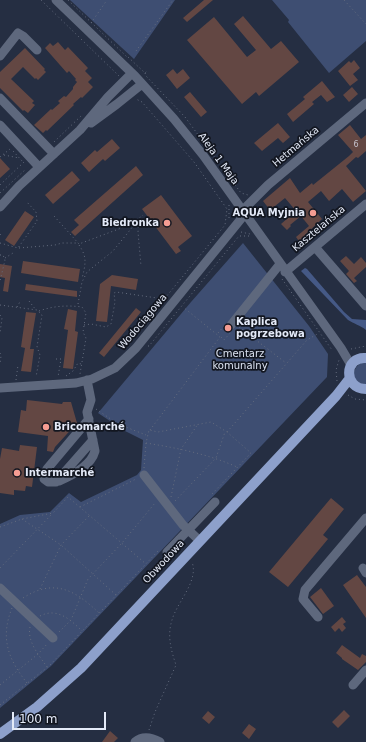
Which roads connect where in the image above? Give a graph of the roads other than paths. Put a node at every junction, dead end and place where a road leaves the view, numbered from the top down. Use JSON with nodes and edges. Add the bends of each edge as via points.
{"nodes":[{"id":1,"x":56,"y":0,"type":"edge"},
{"id":2,"x":37,"y":50,"type":"dead end"},
{"id":3,"x":0,"y":56,"type":"edge"},
{"id":4,"x":132,"y":73,"type":"junction"},
{"id":5,"x":142,"y":84,"type":"junction"},
{"id":6,"x":0,"y":98,"type":"edge"},
{"id":7,"x":366,"y":103,"type":"edge"},
{"id":8,"x":0,"y":125,"type":"edge"},
{"id":9,"x":80,"y":130,"type":"junction"},
{"id":10,"x":50,"y":151,"type":"junction"},
{"id":11,"x":32,"y":163,"type":"junction"},
{"id":12,"x":366,"y":204,"type":"edge"},
{"id":13,"x":0,"y":207,"type":"edge"},
{"id":14,"x":243,"y":213,"type":"junction"},
{"id":15,"x":315,"y":247,"type":"junction"},
{"id":16,"x":280,"y":264,"type":"junction"},
{"id":17,"x":285,"y":272,"type":"junction"},
{"id":18,"x":366,"y":306,"type":"edge"},
{"id":19,"x":233,"y":326,"type":"road end"},
{"id":20,"x":358,"y":361,"type":"edge"},
{"id":21,"x":84,"y":376,"type":"junction"},
{"id":22,"x":352,"y":382,"type":"junction"},
{"id":23,"x":0,"y":388,"type":"edge"},
{"id":24,"x":366,"y":389,"type":"edge"},
{"id":25,"x":89,"y":420,"type":"junction"},
{"id":26,"x":144,"y":475,"type":"road end"},
{"id":27,"x":212,"y":499,"type":"road end"},
{"id":28,"x":366,"y":518,"type":"edge"},
{"id":29,"x":188,"y":529,"type":"junction"},
{"id":30,"x":200,"y":541,"type":"junction"},
{"id":31,"x":164,"y":550,"type":"road end"},
{"id":32,"x":0,"y":588,"type":"edge"},
{"id":33,"x":318,"y":617,"type":"dead end"},
{"id":34,"x":54,"y":637,"type":"road end"},
{"id":35,"x":366,"y":670,"type":"edge"},
{"id":36,"x":353,"y":685,"type":"dead end"},
{"id":37,"x":0,"y":734,"type":"edge"},
{"id":38,"x":135,"y":742,"type":"edge"},
{"id":39,"x":160,"y":742,"type":"edge"}],
"edges":[{"from":1,"to":4,"type":"street","name":"Aleja 1 Maja","via":[[89,26]]},
{"from":2,"to":3,"type":"street","via":[[18,33]]},
{"from":4,"to":5,"type":"street","name":"Aleja 1 Maja"},
{"from":4,"to":9,"type":"street"},
{"from":5,"to":9,"type":"street"},
{"from":5,"to":14,"type":"street","name":"Aleja 1 Maja","via":[[190,138]]},
{"from":6,"to":10,"type":"street"},
{"from":7,"to":14,"type":"street","name":"Hetmańska","via":[[268,185]]},
{"from":8,"to":11,"type":"street"},
{"from":9,"to":10,"type":"street"},
{"from":10,"to":11,"type":"street"},
{"from":11,"to":13,"type":"street","via":[[19,186]]},
{"from":12,"to":15,"type":"street","name":"Kasztelańska"},
{"from":14,"to":16,"type":"street","name":"Aleja 1 Maja"},
{"from":14,"to":21,"type":"street","name":"Wodociągowa","via":[[130,355],[110,370]]},
{"from":15,"to":17,"type":"street","name":"Kasztelańska"},
{"from":15,"to":18,"type":"street"},
{"from":16,"to":17,"type":"street","name":"Aleja 1 Maja"},
{"from":16,"to":19,"type":"street"},
{"from":17,"to":20,"type":"street","name":"Aleja 1 Maja","via":[[341,348]]},
{"from":20,"to":22,"type":"main road","via":[[349,369]]},
{"from":21,"to":23,"type":"street","name":"Wodociągowa","via":[[69,384]]},
{"from":21,"to":25,"type":"street","via":[[91,400],[87,412]]},
{"from":22,"to":24,"type":"main road"},
{"from":22,"to":30,"type":"main road","name":"Obwodowa"},
{"from":25,"to":25,"type":"street","via":[[47,469],[44,479],[48,482],[56,482],[93,440]]},
{"from":26,"to":29,"type":"street"},
{"from":27,"to":29,"type":"street"},
{"from":28,"to":33,"type":"street","via":[[305,590],[304,599]]},
{"from":29,"to":30,"type":"street"},
{"from":29,"to":31,"type":"street"},
{"from":30,"to":37,"type":"main road","name":"Obwodowa","via":[[81,668],[37,707]]},
{"from":32,"to":34,"type":"street"},
{"from":35,"to":36,"type":"street"},
{"from":38,"to":39,"type":"street","via":[[139,738],[147,737]]}]}
